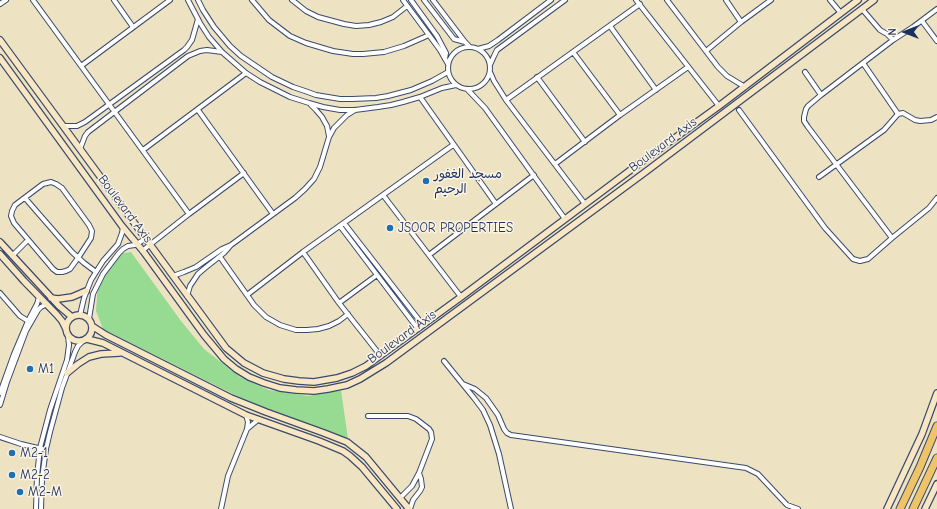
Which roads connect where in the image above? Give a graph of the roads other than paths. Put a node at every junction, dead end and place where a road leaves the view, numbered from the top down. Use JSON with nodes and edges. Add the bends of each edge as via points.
{"nodes":[{"id":1,"x":6,"y":0,"type":"edge"},
{"id":2,"x":33,"y":0,"type":"edge"},
{"id":3,"x":114,"y":0,"type":"edge"},
{"id":4,"x":170,"y":0,"type":"edge"},
{"id":5,"x":188,"y":0,"type":"edge"},
{"id":6,"x":198,"y":0,"type":"edge"},
{"id":7,"x":252,"y":0,"type":"edge"},
{"id":8,"x":292,"y":0,"type":"edge"},
{"id":9,"x":403,"y":0,"type":"edge"},
{"id":10,"x":411,"y":0,"type":"edge"},
{"id":11,"x":424,"y":0,"type":"edge"},
{"id":12,"x":433,"y":0,"type":"edge"},
{"id":13,"x":551,"y":0,"type":"edge"},
{"id":14,"x":565,"y":0,"type":"edge"},
{"id":15,"x":636,"y":0,"type":"edge"},
{"id":16,"x":667,"y":0,"type":"edge"},
{"id":17,"x":726,"y":0,"type":"edge"},
{"id":18,"x":770,"y":0,"type":"edge"},
{"id":19,"x":830,"y":0,"type":"edge"},
{"id":20,"x":858,"y":0,"type":"edge"},
{"id":21,"x":874,"y":0,"type":"edge"},
{"id":22,"x":437,"y":2,"type":"edge"},
{"id":23,"x":0,"y":4,"type":"edge"},
{"id":24,"x":640,"y":4,"type":"junction"},
{"id":25,"x":407,"y":6,"type":"junction"},
{"id":26,"x":862,"y":9,"type":"junction"},
{"id":27,"x":937,"y":9,"type":"edge"},
{"id":28,"x":840,"y":12,"type":"junction"},
{"id":29,"x":198,"y":19,"type":"junction"},
{"id":30,"x":922,"y":21,"type":"junction"},
{"id":31,"x":741,"y":22,"type":"junction"},
{"id":32,"x":133,"y":26,"type":"junction"},
{"id":33,"x":610,"y":26,"type":"junction"},
{"id":34,"x":429,"y":35,"type":"junction"},
{"id":35,"x":0,"y":40,"type":"edge"},
{"id":36,"x":893,"y":40,"type":"junction"},
{"id":37,"x":937,"y":41,"type":"edge"},
{"id":38,"x":465,"y":42,"type":"junction"},
{"id":39,"x":470,"y":47,"type":"junction"},
{"id":40,"x":478,"y":49,"type":"junction"},
{"id":41,"x":706,"y":51,"type":"junction"},
{"id":42,"x":222,"y":52,"type":"junction"},
{"id":43,"x":573,"y":52,"type":"junction"},
{"id":44,"x":0,"y":58,"type":"edge"},
{"id":45,"x":445,"y":59,"type":"junction"},
{"id":46,"x":863,"y":63,"type":"junction"},
{"id":47,"x":448,"y":64,"type":"junction"},
{"id":48,"x":81,"y":66,"type":"junction"},
{"id":49,"x":489,"y":67,"type":"junction"},
{"id":50,"x":688,"y":67,"type":"junction"},
{"id":51,"x":448,"y":72,"type":"junction"},
{"id":52,"x":490,"y":72,"type":"junction"},
{"id":53,"x":805,"y":72,"type":"dead end"},
{"id":54,"x":246,"y":73,"type":"junction"},
{"id":55,"x":537,"y":77,"type":"junction"},
{"id":56,"x":456,"y":85,"type":"junction"},
{"id":57,"x":745,"y":86,"type":"junction"},
{"id":58,"x":467,"y":89,"type":"junction"},
{"id":59,"x":656,"y":90,"type":"junction"},
{"id":60,"x":821,"y":95,"type":"junction"},
{"id":61,"x":420,"y":97,"type":"junction"},
{"id":62,"x":506,"y":100,"type":"junction"},
{"id":63,"x":309,"y":103,"type":"junction"},
{"id":64,"x":109,"y":104,"type":"junction"},
{"id":65,"x":719,"y":106,"type":"junction"},
{"id":66,"x":198,"y":110,"type":"junction"},
{"id":67,"x":355,"y":110,"type":"junction"},
{"id":68,"x":739,"y":110,"type":"dead end"},
{"id":69,"x":114,"y":112,"type":"junction"},
{"id":70,"x":898,"y":114,"type":"junction"},
{"id":71,"x":620,"y":116,"type":"junction"},
{"id":72,"x":937,"y":117,"type":"edge"},
{"id":73,"x":63,"y":126,"type":"junction"},
{"id":74,"x":329,"y":137,"type":"junction"},
{"id":75,"x":585,"y":142,"type":"junction"},
{"id":76,"x":454,"y":145,"type":"junction"},
{"id":77,"x":80,"y":149,"type":"junction"},
{"id":78,"x":143,"y":150,"type":"junction"},
{"id":79,"x":555,"y":164,"type":"junction"},
{"id":80,"x":836,"y":165,"type":"junction"},
{"id":81,"x":244,"y":174,"type":"junction"},
{"id":82,"x":534,"y":175,"type":"junction"},
{"id":83,"x":819,"y":177,"type":"dead end"},
{"id":84,"x":383,"y":195,"type":"junction"},
{"id":85,"x":25,"y":198,"type":"junction"},
{"id":86,"x":937,"y":198,"type":"edge"},
{"id":87,"x":496,"y":204,"type":"junction"},
{"id":88,"x":585,"y":204,"type":"junction"},
{"id":89,"x":189,"y":214,"type":"junction"},
{"id":90,"x":274,"y":214,"type":"junction"},
{"id":91,"x":566,"y":219,"type":"junction"},
{"id":92,"x":344,"y":223,"type":"junction"},
{"id":93,"x":122,"y":226,"type":"junction"},
{"id":94,"x":340,"y":226,"type":"junction"},
{"id":95,"x":892,"y":238,"type":"junction"},
{"id":96,"x":145,"y":239,"type":"junction"},
{"id":97,"x":28,"y":240,"type":"junction"},
{"id":98,"x":0,"y":242,"type":"edge"},
{"id":99,"x":137,"y":244,"type":"junction"},
{"id":100,"x":150,"y":245,"type":"junction"},
{"id":101,"x":230,"y":245,"type":"junction"},
{"id":102,"x":113,"y":250,"type":"junction"},
{"id":103,"x":142,"y":251,"type":"junction"},
{"id":104,"x":303,"y":252,"type":"junction"},
{"id":105,"x":0,"y":254,"type":"edge"},
{"id":106,"x":118,"y":254,"type":"junction"},
{"id":107,"x":429,"y":255,"type":"junction"},
{"id":108,"x":12,"y":256,"type":"junction"},
{"id":109,"x":220,"y":257,"type":"junction"},
{"id":110,"x":78,"y":258,"type":"junction"},
{"id":111,"x":96,"y":272,"type":"junction"},
{"id":112,"x":377,"y":275,"type":"junction"},
{"id":113,"x":30,"y":276,"type":"junction"},
{"id":114,"x":173,"y":276,"type":"junction"},
{"id":115,"x":24,"y":282,"type":"junction"},
{"id":116,"x":86,"y":291,"type":"junction"},
{"id":117,"x":1,"y":295,"type":"edge"},
{"id":118,"x":247,"y":295,"type":"junction"},
{"id":119,"x":187,"y":296,"type":"junction"},
{"id":120,"x":39,"y":297,"type":"junction"},
{"id":121,"x":461,"y":297,"type":"junction"},
{"id":122,"x":51,"y":298,"type":"junction"},
{"id":123,"x":0,"y":302,"type":"edge"},
{"id":124,"x":339,"y":303,"type":"junction"},
{"id":125,"x":47,"y":304,"type":"junction"},
{"id":126,"x":348,"y":314,"type":"junction"},
{"id":127,"x":80,"y":315,"type":"junction"},
{"id":128,"x":72,"y":317,"type":"junction"},
{"id":129,"x":89,"y":319,"type":"junction"},
{"id":130,"x":28,"y":320,"type":"junction"},
{"id":131,"x":92,"y":326,"type":"junction"},
{"id":132,"x":420,"y":327,"type":"junction"},
{"id":133,"x":66,"y":329,"type":"junction"},
{"id":134,"x":68,"y":336,"type":"junction"},
{"id":135,"x":85,"y":340,"type":"junction"},
{"id":136,"x":122,"y":353,"type":"junction"},
{"id":137,"x":380,"y":355,"type":"junction"},
{"id":138,"x":444,"y":360,"type":"dead end"},
{"id":139,"x":68,"y":373,"type":"junction"},
{"id":140,"x":463,"y":384,"type":"junction"},
{"id":141,"x":937,"y":393,"type":"edge"},
{"id":142,"x":0,"y":394,"type":"edge"},
{"id":143,"x":0,"y":405,"type":"edge"},
{"id":144,"x":246,"y":414,"type":"junction"},
{"id":145,"x":368,"y":416,"type":"dead end"},
{"id":146,"x":259,"y":419,"type":"junction"},
{"id":147,"x":937,"y":426,"type":"edge"},
{"id":148,"x":247,"y":429,"type":"junction"},
{"id":149,"x":0,"y":437,"type":"edge"},
{"id":150,"x":40,"y":448,"type":"junction"},
{"id":151,"x":46,"y":449,"type":"junction"},
{"id":152,"x":937,"y":458,"type":"edge"},
{"id":153,"x":419,"y":473,"type":"junction"},
{"id":154,"x":937,"y":484,"type":"edge"},
{"id":155,"x":400,"y":498,"type":"junction"},
{"id":156,"x":36,"y":509,"type":"edge"},
{"id":157,"x":41,"y":509,"type":"edge"},
{"id":158,"x":220,"y":509,"type":"edge"},
{"id":159,"x":397,"y":509,"type":"edge"},
{"id":160,"x":409,"y":509,"type":"edge"},
{"id":161,"x":511,"y":509,"type":"edge"},
{"id":162,"x":798,"y":509,"type":"edge"},
{"id":163,"x":887,"y":509,"type":"edge"},
{"id":164,"x":900,"y":509,"type":"edge"},
{"id":165,"x":913,"y":509,"type":"edge"},
{"id":166,"x":925,"y":509,"type":"edge"}],
"edges":[{"from":1,"to":23,"type":"street"},
{"from":2,"to":48,"type":"street"},
{"from":3,"to":32,"type":"street"},
{"from":4,"to":32,"type":"street"},
{"from":5,"to":29,"type":"street"},
{"from":6,"to":51,"type":"street","via":[[217,31],[241,56],[272,77],[305,91],[340,99],[376,98],[412,90]]},
{"from":7,"to":34,"type":"street","via":[[269,20],[283,31],[306,44],[333,52],[379,53]]},
{"from":8,"to":25,"type":"street","via":[[318,17],[356,26],[382,22]]},
{"from":9,"to":25,"type":"street"},
{"from":10,"to":45,"type":"street","via":[[437,36],[446,53]]},
{"from":11,"to":38,"type":"street","via":[[454,39]]},
{"from":12,"to":22,"type":"street"},
{"from":13,"to":40,"type":"street","via":[[494,43]]},
{"from":14,"to":49,"type":"street","via":[[498,50]]},
{"from":15,"to":24,"type":"street"},
{"from":16,"to":41,"type":"street"},
{"from":17,"to":31,"type":"street"},
{"from":18,"to":31,"type":"street"},
{"from":19,"to":28,"type":"street"},
{"from":20,"to":28,"type":"street","name":"Boulevard Axis"},
{"from":21,"to":26,"type":"street","name":"Boulevard Axis"},
{"from":22,"to":38,"type":"street"},
{"from":24,"to":33,"type":"street"},
{"from":24,"to":50,"type":"street"},
{"from":25,"to":34,"type":"street"},
{"from":26,"to":36,"type":"street","via":[[880,30]]},
{"from":26,"to":103,"type":"street","name":"Boulevard Axis","via":[[416,341],[375,370],[347,385],[314,391],[280,388],[236,369],[204,335]]},
{"from":27,"to":30,"type":"street"},
{"from":28,"to":57,"type":"street","name":"Boulevard Axis"},
{"from":29,"to":42,"type":"street"},
{"from":29,"to":64,"type":"street","via":[[188,47]]},
{"from":30,"to":36,"type":"street"},
{"from":30,"to":37,"type":"street"},
{"from":31,"to":41,"type":"street"},
{"from":32,"to":48,"type":"street"},
{"from":33,"to":43,"type":"street"},
{"from":33,"to":59,"type":"street"},
{"from":34,"to":45,"type":"street"},
{"from":35,"to":73,"type":"street","name":"Boulevard Axis"},
{"from":36,"to":46,"type":"street"},
{"from":38,"to":39,"type":"street"},
{"from":39,"to":40,"type":"street"},
{"from":39,"to":47,"type":"street","via":[[457,50]]},
{"from":40,"to":49,"type":"street","via":[[486,56]]},
{"from":41,"to":57,"type":"street","via":[[722,72]]},
{"from":42,"to":54,"type":"street"},
{"from":42,"to":69,"type":"street","via":[[207,50],[188,56]]},
{"from":43,"to":55,"type":"street"},
{"from":43,"to":71,"type":"street"},
{"from":44,"to":93,"type":"street","name":"Boulevard Axis"},
{"from":45,"to":47,"type":"street"},
{"from":46,"to":60,"type":"street"},
{"from":46,"to":70,"type":"street"},
{"from":47,"to":51,"type":"street"},
{"from":48,"to":64,"type":"street"},
{"from":49,"to":52,"type":"street"},
{"from":50,"to":59,"type":"street"},
{"from":50,"to":65,"type":"street"},
{"from":51,"to":56,"type":"street"},
{"from":52,"to":58,"type":"street","via":[[480,86]]},
{"from":52,"to":62,"type":"street"},
{"from":53,"to":60,"type":"street"},
{"from":54,"to":63,"type":"street","via":[[285,95]]},
{"from":54,"to":66,"type":"street"},
{"from":55,"to":62,"type":"street"},
{"from":55,"to":75,"type":"street"},
{"from":56,"to":58,"type":"street"},
{"from":56,"to":61,"type":"street"},
{"from":57,"to":65,"type":"street","name":"Boulevard Axis"},
{"from":58,"to":82,"type":"street","via":[[486,108]]},
{"from":59,"to":71,"type":"street"},
{"from":60,"to":80,"type":"street","via":[[806,109],[804,121]]},
{"from":61,"to":67,"type":"street","via":[[391,105]]},
{"from":61,"to":76,"type":"street"},
{"from":62,"to":79,"type":"street"},
{"from":63,"to":67,"type":"street","via":[[340,110]]},
{"from":63,"to":74,"type":"street","via":[[322,117]]},
{"from":64,"to":69,"type":"street"},
{"from":64,"to":73,"type":"street","via":[[81,124]]},
{"from":65,"to":88,"type":"street","name":"Boulevard Axis"},
{"from":66,"to":78,"type":"street"},
{"from":66,"to":81,"type":"street"},
{"from":67,"to":74,"type":"street","via":[[340,121]]},
{"from":68,"to":95,"type":"street","via":[[825,228],[853,259],[860,261],[868,258]]},
{"from":69,"to":77,"type":"street","via":[[85,136]]},
{"from":69,"to":78,"type":"street"},
{"from":70,"to":72,"type":"street","via":[[904,113],[920,121]]},
{"from":70,"to":80,"type":"street","via":[[884,130]]},
{"from":71,"to":75,"type":"street"},
{"from":73,"to":77,"type":"street","name":"Boulevard Axis"},
{"from":74,"to":90,"type":"street","via":[[314,179]]},
{"from":75,"to":79,"type":"street"},
{"from":76,"to":84,"type":"street"},
{"from":76,"to":87,"type":"street"},
{"from":77,"to":96,"type":"street","name":"Boulevard Axis"},
{"from":78,"to":89,"type":"street"},
{"from":79,"to":88,"type":"street"},
{"from":80,"to":83,"type":"street"},
{"from":80,"to":95,"type":"street"},
{"from":81,"to":89,"type":"street"},
{"from":81,"to":90,"type":"street"},
{"from":82,"to":87,"type":"street"},
{"from":82,"to":91,"type":"street"},
{"from":84,"to":92,"type":"street"},
{"from":84,"to":107,"type":"street"},
{"from":85,"to":97,"type":"street","via":[[14,207],[11,216]]},
{"from":85,"to":110,"type":"street"},
{"from":85,"to":110,"type":"street","via":[[46,183],[54,183],[62,188],[92,231],[91,238]]},
{"from":86,"to":95,"type":"street","via":[[929,208]]},
{"from":87,"to":107,"type":"street"},
{"from":88,"to":91,"type":"street","name":"Boulevard Axis"},
{"from":89,"to":100,"type":"street"},
{"from":90,"to":101,"type":"street"},
{"from":91,"to":121,"type":"street","name":"Boulevard Axis"},
{"from":92,"to":94,"type":"street"},
{"from":92,"to":132,"type":"street"},
{"from":93,"to":99,"type":"street","name":"Boulevard Axis"},
{"from":93,"to":102,"type":"street","via":[[122,234]]},
{"from":94,"to":104,"type":"street"},
{"from":94,"to":112,"type":"street"},
{"from":96,"to":99,"type":"street"},
{"from":96,"to":100,"type":"street","name":"Boulevard Axis"},
{"from":97,"to":108,"type":"street"},
{"from":97,"to":110,"type":"street","via":[[57,272],[68,270]]},
{"from":98,"to":108,"type":"street"},
{"from":99,"to":103,"type":"street","name":"Boulevard Axis"},
{"from":99,"to":106,"type":"street","via":[[125,247]]},
{"from":100,"to":103,"type":"street"},
{"from":100,"to":114,"type":"street","name":"Boulevard Axis"},
{"from":101,"to":109,"type":"street"},
{"from":101,"to":114,"type":"street","via":[[196,267]]},
{"from":102,"to":106,"type":"street"},
{"from":102,"to":111,"type":"street"},
{"from":104,"to":118,"type":"street"},
{"from":104,"to":124,"type":"street"},
{"from":105,"to":115,"type":"street"},
{"from":106,"to":129,"type":"street","via":[[96,287]]},
{"from":107,"to":121,"type":"street"},
{"from":108,"to":113,"type":"street"},
{"from":109,"to":118,"type":"street"},
{"from":109,"to":119,"type":"street","via":[[198,274]]},
{"from":110,"to":111,"type":"street"},
{"from":111,"to":116,"type":"street"},
{"from":112,"to":124,"type":"street"},
{"from":112,"to":132,"type":"street"},
{"from":113,"to":115,"type":"street"},
{"from":113,"to":122,"type":"street"},
{"from":114,"to":119,"type":"street","name":"Boulevard Axis"},
{"from":115,"to":120,"type":"street"},
{"from":116,"to":122,"type":"street","via":[[65,299]]},
{"from":116,"to":127,"type":"street"},
{"from":117,"to":123,"type":"street"},
{"from":117,"to":130,"type":"street","via":[[20,316]]},
{"from":118,"to":126,"type":"street","via":[[266,317],[296,330],[329,326]]},
{"from":119,"to":137,"type":"street","name":"Boulevard Axis","via":[[232,353],[250,367],[270,375],[299,381],[330,380],[366,366]]},
{"from":120,"to":125,"type":"street"},
{"from":120,"to":130,"type":"street"},
{"from":121,"to":132,"type":"street","name":"Boulevard Axis"},
{"from":122,"to":128,"type":"street"},
{"from":124,"to":126,"type":"street"},
{"from":125,"to":133,"type":"street"},
{"from":125,"to":143,"type":"street","via":[[38,310],[26,331]]},
{"from":126,"to":137,"type":"street"},
{"from":127,"to":128,"type":"street"},
{"from":127,"to":129,"type":"street"},
{"from":128,"to":133,"type":"street"},
{"from":129,"to":131,"type":"street"},
{"from":130,"to":142,"type":"street"},
{"from":131,"to":135,"type":"street","via":[[90,335]]},
{"from":131,"to":155,"type":"street","via":[[231,398],[347,442],[366,457]]},
{"from":132,"to":137,"type":"street","name":"Boulevard Axis"},
{"from":133,"to":134,"type":"street"},
{"from":134,"to":135,"type":"street","via":[[75,340]]},
{"from":134,"to":150,"type":"street","via":[[67,359]]},
{"from":135,"to":136,"type":"street","via":[[97,341]]},
{"from":135,"to":139,"type":"street","via":[[78,346]]},
{"from":136,"to":139,"type":"street","via":[[89,357]]},
{"from":136,"to":144,"type":"street"},
{"from":138,"to":140,"type":"street"},
{"from":139,"to":151,"type":"street","via":[[60,392]]},
{"from":140,"to":161,"type":"street","via":[[479,404],[490,424]]},
{"from":140,"to":162,"type":"street","via":[[486,398],[504,429],[511,435],[746,468],[758,474],[787,505]]},
{"from":141,"to":163,"type":"street","via":[[922,434]]},
{"from":144,"to":146,"type":"street"},
{"from":144,"to":148,"type":"street"},
{"from":145,"to":153,"type":"street","via":[[408,416],[429,429],[432,440]]},
{"from":146,"to":148,"type":"street"},
{"from":146,"to":159,"type":"street","via":[[335,447],[350,456]]},
{"from":147,"to":164,"type":"highway"},
{"from":148,"to":158,"type":"street","via":[[228,476]]},
{"from":149,"to":150,"type":"street"},
{"from":150,"to":151,"type":"street"},
{"from":150,"to":156,"type":"street"},
{"from":151,"to":157,"type":"street"},
{"from":152,"to":165,"type":"highway"},
{"from":153,"to":155,"type":"street","via":[[412,486]]},
{"from":153,"to":160,"type":"street","via":[[422,487]]},
{"from":154,"to":166,"type":"street"},
{"from":155,"to":160,"type":"street"}]}
